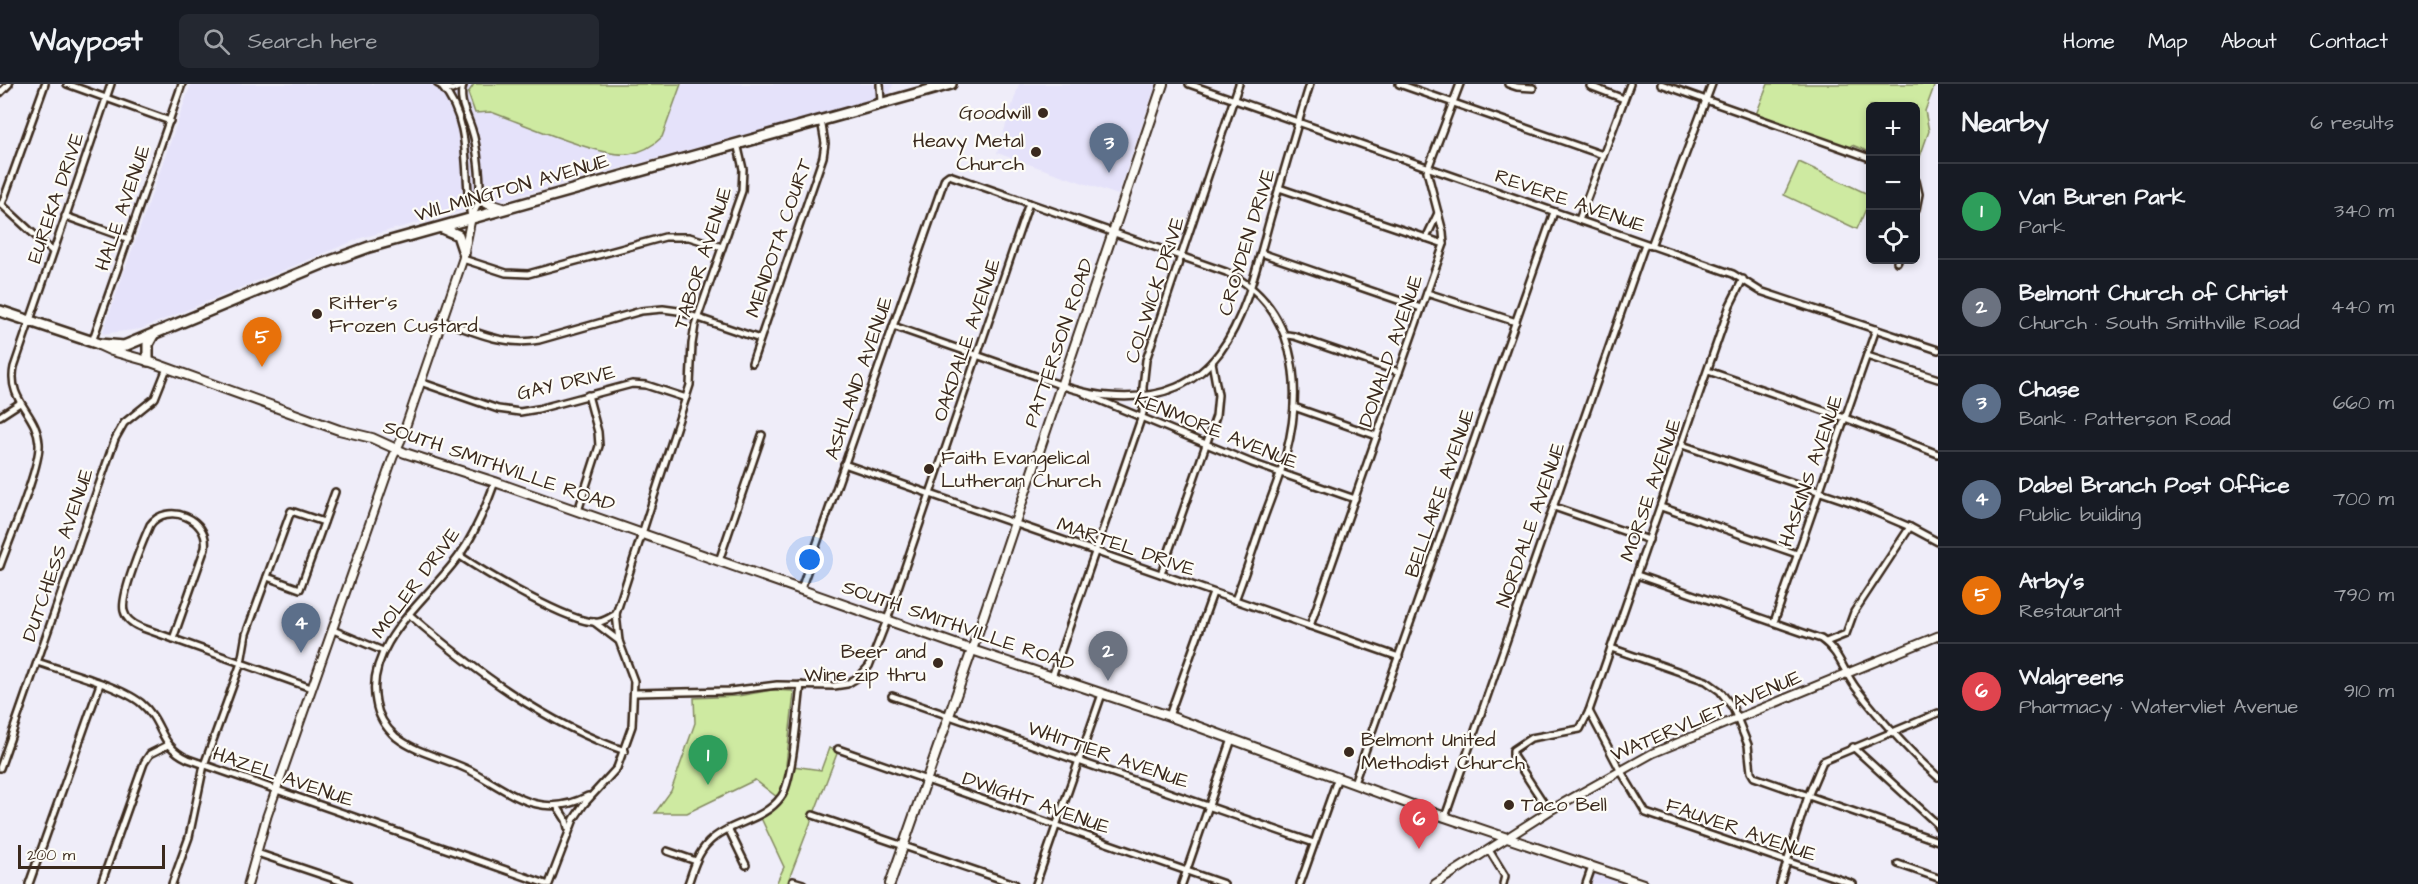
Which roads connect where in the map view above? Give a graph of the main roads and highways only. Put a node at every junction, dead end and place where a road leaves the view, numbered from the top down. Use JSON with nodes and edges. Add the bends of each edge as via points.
{"nodes":[{"id":1,"x":951,"y":84,"type":"edge"},
{"id":2,"x":1163,"y":84,"type":"edge"},
{"id":3,"x":479,"y":195,"type":"road end"},
{"id":4,"x":505,"y":209,"type":"junction"},
{"id":5,"x":439,"y":228,"type":"junction"},
{"id":6,"x":464,"y":256,"type":"road end"},
{"id":7,"x":0,"y":311,"type":"edge"},
{"id":8,"x":153,"y":335,"type":"junction"},
{"id":9,"x":93,"y":342,"type":"junction"},
{"id":10,"x":148,"y":361,"type":"junction"},
{"id":11,"x":972,"y":650,"type":"junction"},
{"id":12,"x":890,"y":884,"type":"edge"},
{"id":13,"x":1643,"y":884,"type":"edge"}],
"edges":[{"from":1,"to":4,"type":"main road","name":"WILMINGTON AVENUE"},
{"from":2,"to":11,"type":"main road","name":"PATTERSON ROAD","via":[[1112,231],[1113,239],[1065,386]]},
{"from":3,"to":4,"type":"main road","via":[[486,203]]},
{"from":4,"to":5,"type":"main road","name":"WILMINGTON AVENUE"},
{"from":5,"to":6,"type":"main road","via":[[458,235]]},
{"from":5,"to":8,"type":"main road","name":"WILMINGTON AVENUE","via":[[342,256]]},
{"from":7,"to":9,"type":"main road","name":"WILMINGTON AVENUE"},
{"from":8,"to":9,"type":"main road","name":"WILMINGTON AVENUE","via":[[124,346]]},
{"from":8,"to":10,"type":"main road","via":[[148,344]]},
{"from":9,"to":10,"type":"main road","name":"SOUTH SMITHVILLE ROAD"},
{"from":10,"to":11,"type":"main road","name":"SOUTH SMITHVILLE ROAD"},
{"from":11,"to":12,"type":"main road","name":"PATTERSON ROAD"},
{"from":11,"to":13,"type":"main road","name":"SOUTH SMITHVILLE ROAD"}]}
